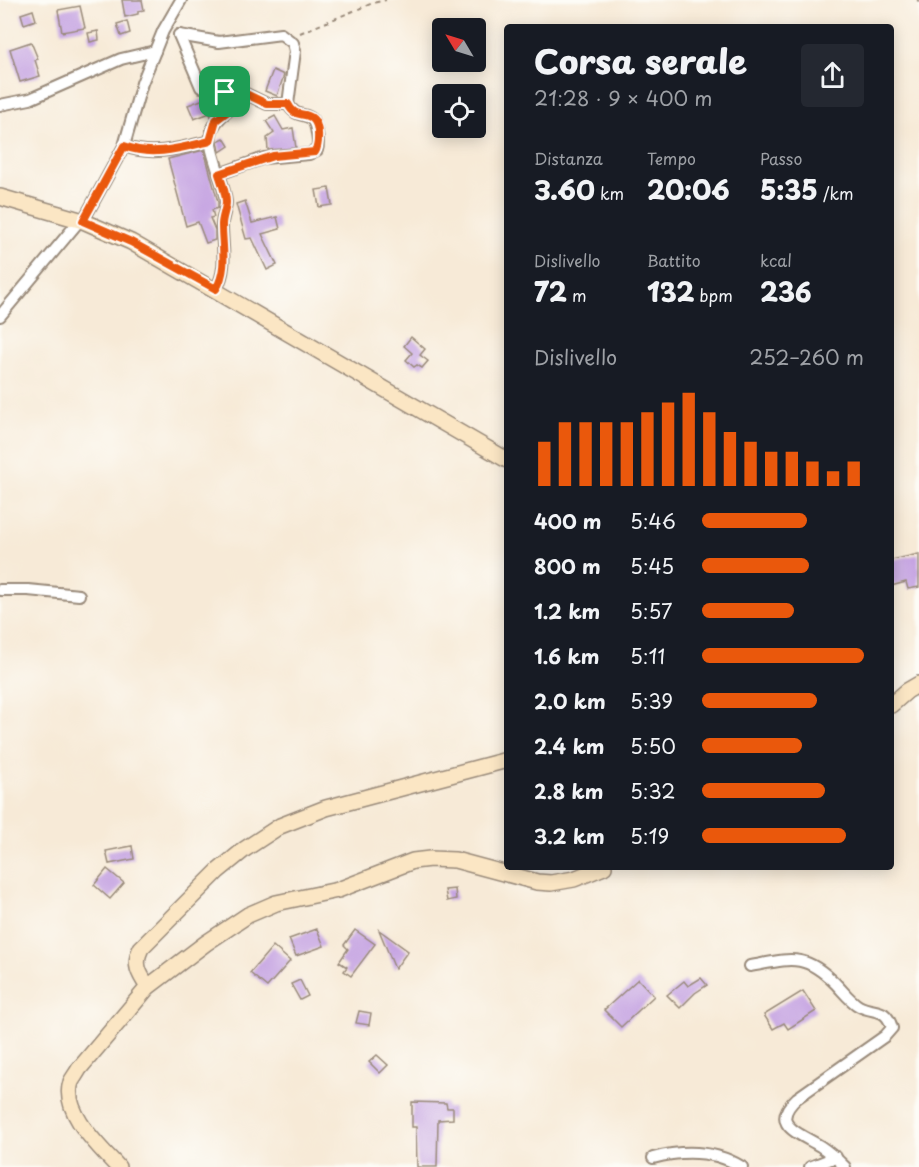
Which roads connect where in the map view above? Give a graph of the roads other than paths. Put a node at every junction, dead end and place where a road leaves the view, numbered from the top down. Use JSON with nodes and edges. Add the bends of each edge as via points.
{"nodes":[{"id":1,"x":181,"y":0,"type":"edge"},
{"id":2,"x":155,"y":51,"type":"junction"},
{"id":3,"x":225,"y":92,"type":"junction"},
{"id":4,"x":288,"y":104,"type":"junction"},
{"id":5,"x":0,"y":105,"type":"edge"},
{"id":6,"x":210,"y":141,"type":"junction"},
{"id":7,"x":124,"y":146,"type":"junction"},
{"id":8,"x":219,"y":174,"type":"junction"},
{"id":9,"x":0,"y":197,"type":"edge"},
{"id":10,"x":82,"y":220,"type":"junction"},
{"id":11,"x":216,"y":289,"type":"junction"},
{"id":12,"x":0,"y":316,"type":"edge"},
{"id":13,"x":504,"y":458,"type":"edge"},
{"id":14,"x":0,"y":590,"type":"edge"},
{"id":15,"x":79,"y":595,"type":"dead end"},
{"id":16,"x":919,"y":684,"type":"edge"},
{"id":17,"x":894,"y":702,"type":"edge"},
{"id":18,"x":504,"y":761,"type":"edge"},
{"id":19,"x":596,"y":870,"type":"edge"},
{"id":20,"x":750,"y":966,"type":"dead end"},
{"id":21,"x":148,"y":987,"type":"junction"},
{"id":22,"x":836,"y":1157,"type":"junction"},
{"id":23,"x":653,"y":1158,"type":"dead end"},
{"id":24,"x":118,"y":1167,"type":"edge"},
{"id":25,"x":742,"y":1167,"type":"edge"},
{"id":26,"x":810,"y":1167,"type":"edge"},
{"id":27,"x":845,"y":1167,"type":"edge"}],
"edges":[{"from":1,"to":2,"type":"street"},
{"from":2,"to":5,"type":"street","via":[[121,59],[30,99]]},
{"from":2,"to":7,"type":"street"},
{"from":3,"to":4,"type":"street","via":[[240,91],[267,104]]},
{"from":3,"to":4,"type":"street","via":[[201,87],[179,35],[219,42],[281,34],[293,43],[295,51]]},
{"from":3,"to":6,"type":"street","via":[[228,111],[216,120]]},
{"from":4,"to":8,"type":"street","via":[[296,114],[315,122],[317,150],[264,158]]},
{"from":6,"to":7,"type":"street","via":[[155,152]]},
{"from":6,"to":8,"type":"street"},
{"from":7,"to":10,"type":"street"},
{"from":8,"to":11,"type":"street","via":[[226,199],[222,224],[224,264]]},
{"from":9,"to":10,"type":"street"},
{"from":10,"to":11,"type":"street"},
{"from":10,"to":12,"type":"street"},
{"from":11,"to":13,"type":"street"},
{"from":14,"to":15,"type":"street"},
{"from":16,"to":17,"type":"street"},
{"from":18,"to":21,"type":"street","via":[[326,808],[280,826],[218,872],[141,948],[136,961],[138,973]]},
{"from":19,"to":21,"type":"street","via":[[551,883],[455,860],[413,861],[338,890],[276,903],[248,915]]},
{"from":20,"to":22,"type":"street","via":[[795,959],[807,962],[821,969],[861,1007],[877,1010],[890,1020],[891,1028],[885,1036],[797,1098],[787,1110],[786,1124],[791,1129]]},
{"from":21,"to":24,"type":"street","via":[[71,1082],[69,1098],[77,1117]]},
{"from":22,"to":26,"type":"street"},
{"from":22,"to":27,"type":"street"},
{"from":23,"to":25,"type":"street","via":[[674,1152],[713,1154]]}]}
